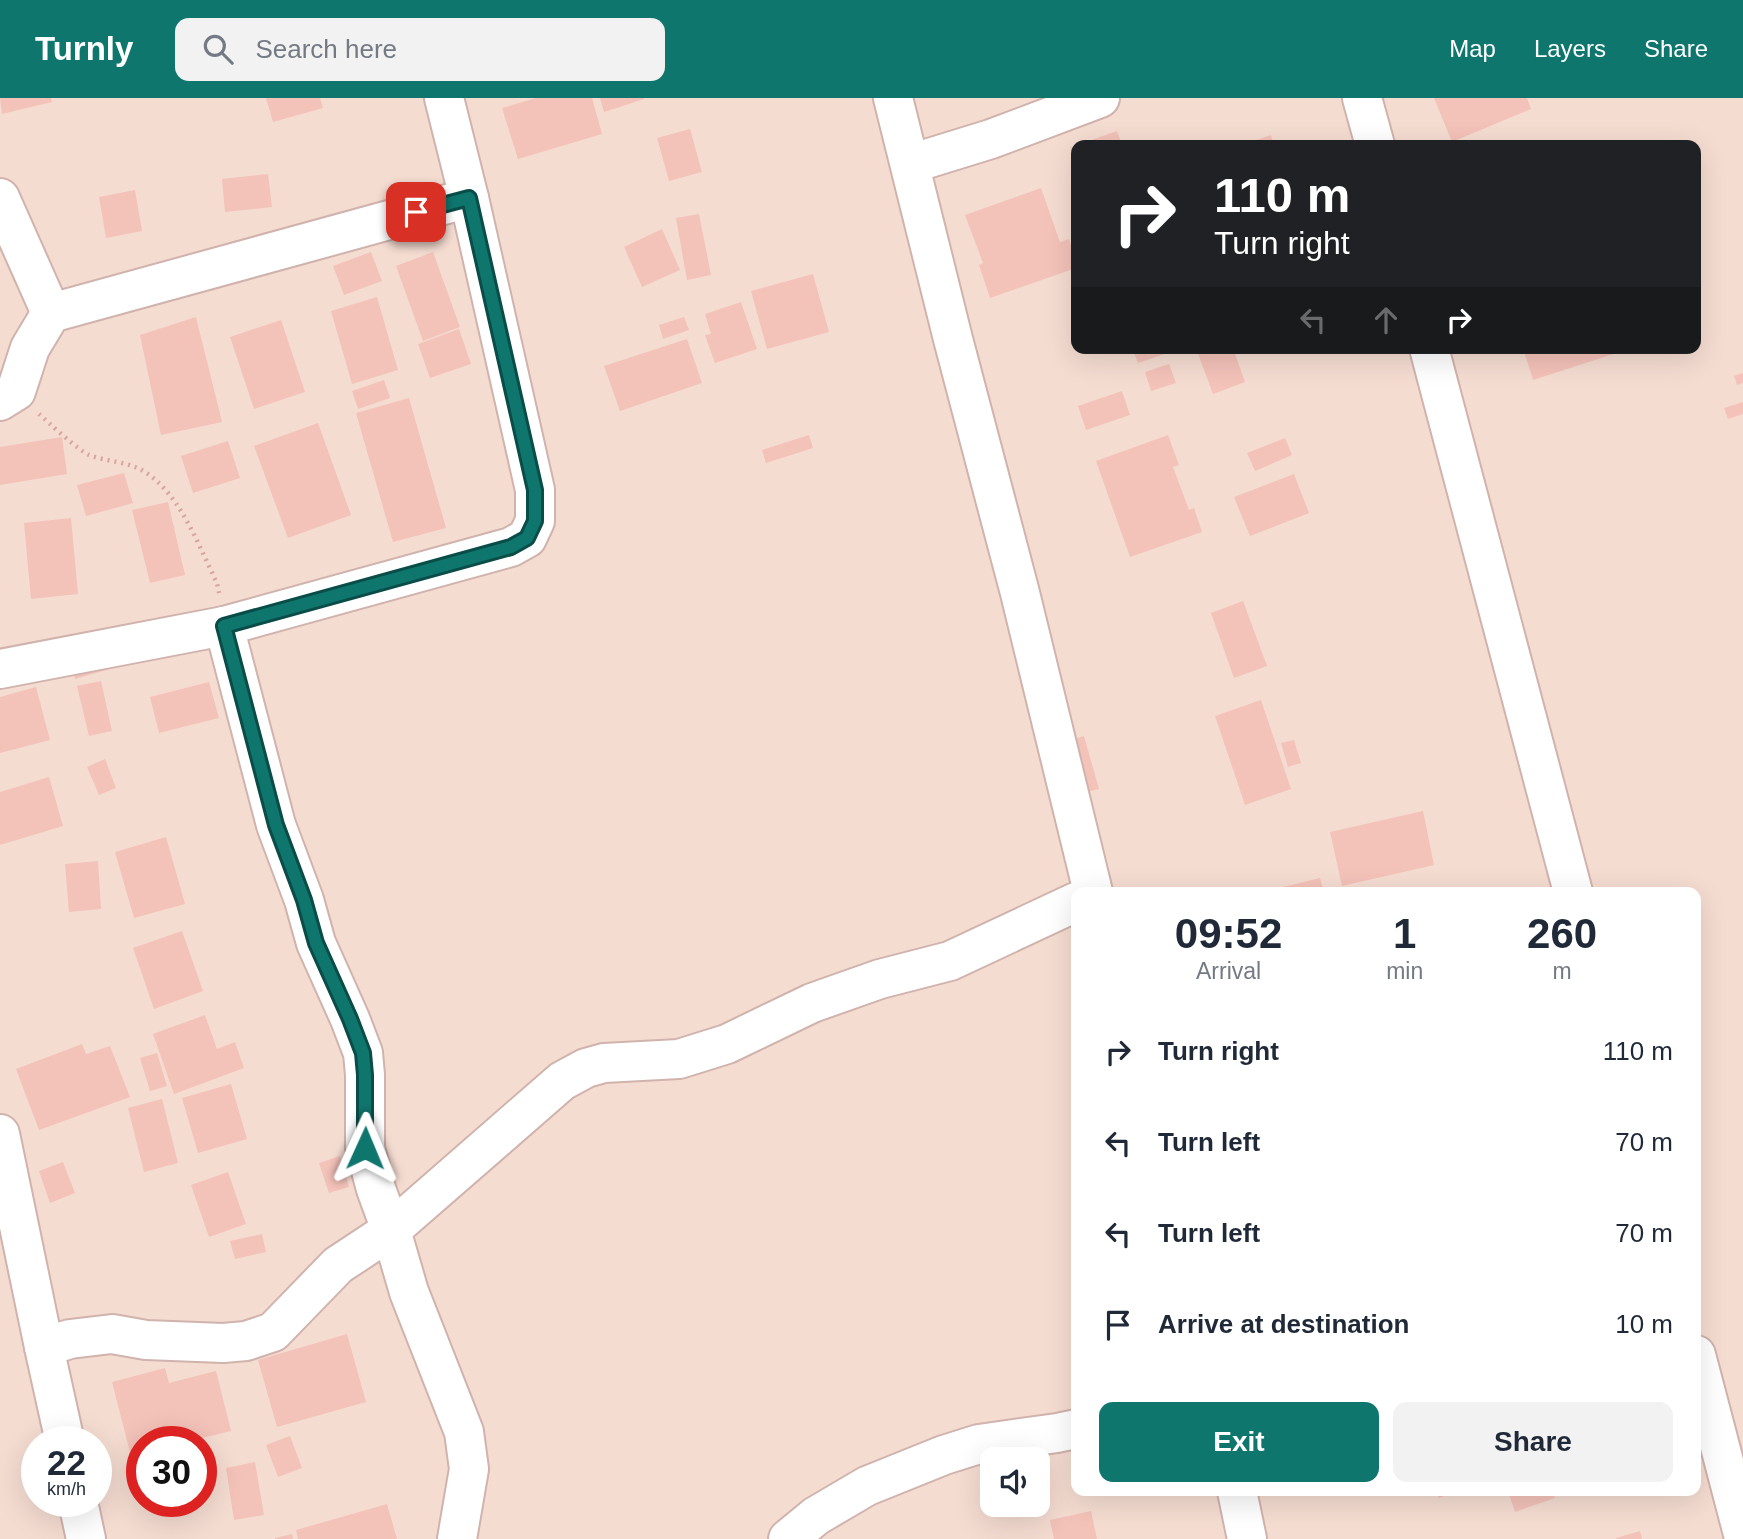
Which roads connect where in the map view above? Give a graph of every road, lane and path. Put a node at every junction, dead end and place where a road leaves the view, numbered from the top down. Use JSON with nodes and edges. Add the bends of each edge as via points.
{"nodes":[{"id":1,"x":444,"y":98,"type":"edge"},
{"id":2,"x":893,"y":98,"type":"edge"},
{"id":3,"x":1100,"y":98,"type":"edge"},
{"id":4,"x":1362,"y":98,"type":"edge"},
{"id":5,"x":1374,"y":140,"type":"edge"},
{"id":6,"x":910,"y":164,"type":"junction"},
{"id":7,"x":0,"y":198,"type":"edge"},
{"id":8,"x":469,"y":198,"type":"junction"},
{"id":9,"x":51,"y":313,"type":"junction"},
{"id":10,"x":1431,"y":354,"type":"edge"},
{"id":11,"x":8,"y":396,"type":"edge"},
{"id":12,"x":224,"y":626,"type":"junction"},
{"id":13,"x":0,"y":669,"type":"edge"},
{"id":14,"x":1092,"y":887,"type":"edge"},
{"id":15,"x":1572,"y":887,"type":"edge"},
{"id":16,"x":1071,"y":904,"type":"edge"},
{"id":17,"x":0,"y":1134,"type":"edge"},
{"id":18,"x":391,"y":1230,"type":"junction"},
{"id":19,"x":14,"y":1266,"type":"edge"},
{"id":20,"x":44,"y":1347,"type":"junction"},
{"id":21,"x":1701,"y":1374,"type":"edge"},
{"id":22,"x":61,"y":1426,"type":"edge"},
{"id":23,"x":1071,"y":1430,"type":"edge"},
{"id":24,"x":1238,"y":1496,"type":"edge"},
{"id":25,"x":81,"y":1517,"type":"edge"},
{"id":26,"x":1743,"y":1534,"type":"edge"},
{"id":27,"x":1242,"y":1535,"type":"edge"},
{"id":28,"x":86,"y":1539,"type":"edge"},
{"id":29,"x":457,"y":1539,"type":"edge"},
{"id":30,"x":788,"y":1539,"type":"edge"}],
"edges":[{"from":1,"to":8,"type":"street"},
{"from":2,"to":6,"type":"street"},
{"from":3,"to":6,"type":"street"},
{"from":4,"to":5,"type":"street"},
{"from":6,"to":14,"type":"street"},
{"from":7,"to":9,"type":"street"},
{"from":8,"to":9,"type":"street"},
{"from":8,"to":12,"type":"street","via":[[535,490],[535,521],[527,538],[511,547]]},
{"from":9,"to":11,"type":"street"},
{"from":10,"to":15,"type":"street"},
{"from":11,"to":12,"type":"path","via":[[88,454],[128,464],[161,485],[183,512],[217,583]]},
{"from":12,"to":13,"type":"street"},
{"from":12,"to":18,"type":"street","via":[[276,825],[316,943],[363,1053],[365,1148]]},
{"from":16,"to":18,"type":"street","via":[[950,961],[812,1003],[727,1044],[679,1059],[586,1068],[562,1081]]},
{"from":17,"to":19,"type":"street"},
{"from":18,"to":20,"type":"street","via":[[338,1265],[273,1332],[223,1343],[112,1334]]},
{"from":18,"to":29,"type":"street","via":[[409,1292],[464,1432],[469,1469]]},
{"from":19,"to":20,"type":"street"},
{"from":20,"to":22,"type":"street"},
{"from":21,"to":26,"type":"street"},
{"from":23,"to":30,"type":"street","via":[[979,1444],[944,1455],[867,1486],[816,1516]]},
{"from":24,"to":27,"type":"street"},
{"from":25,"to":28,"type":"street"}]}
